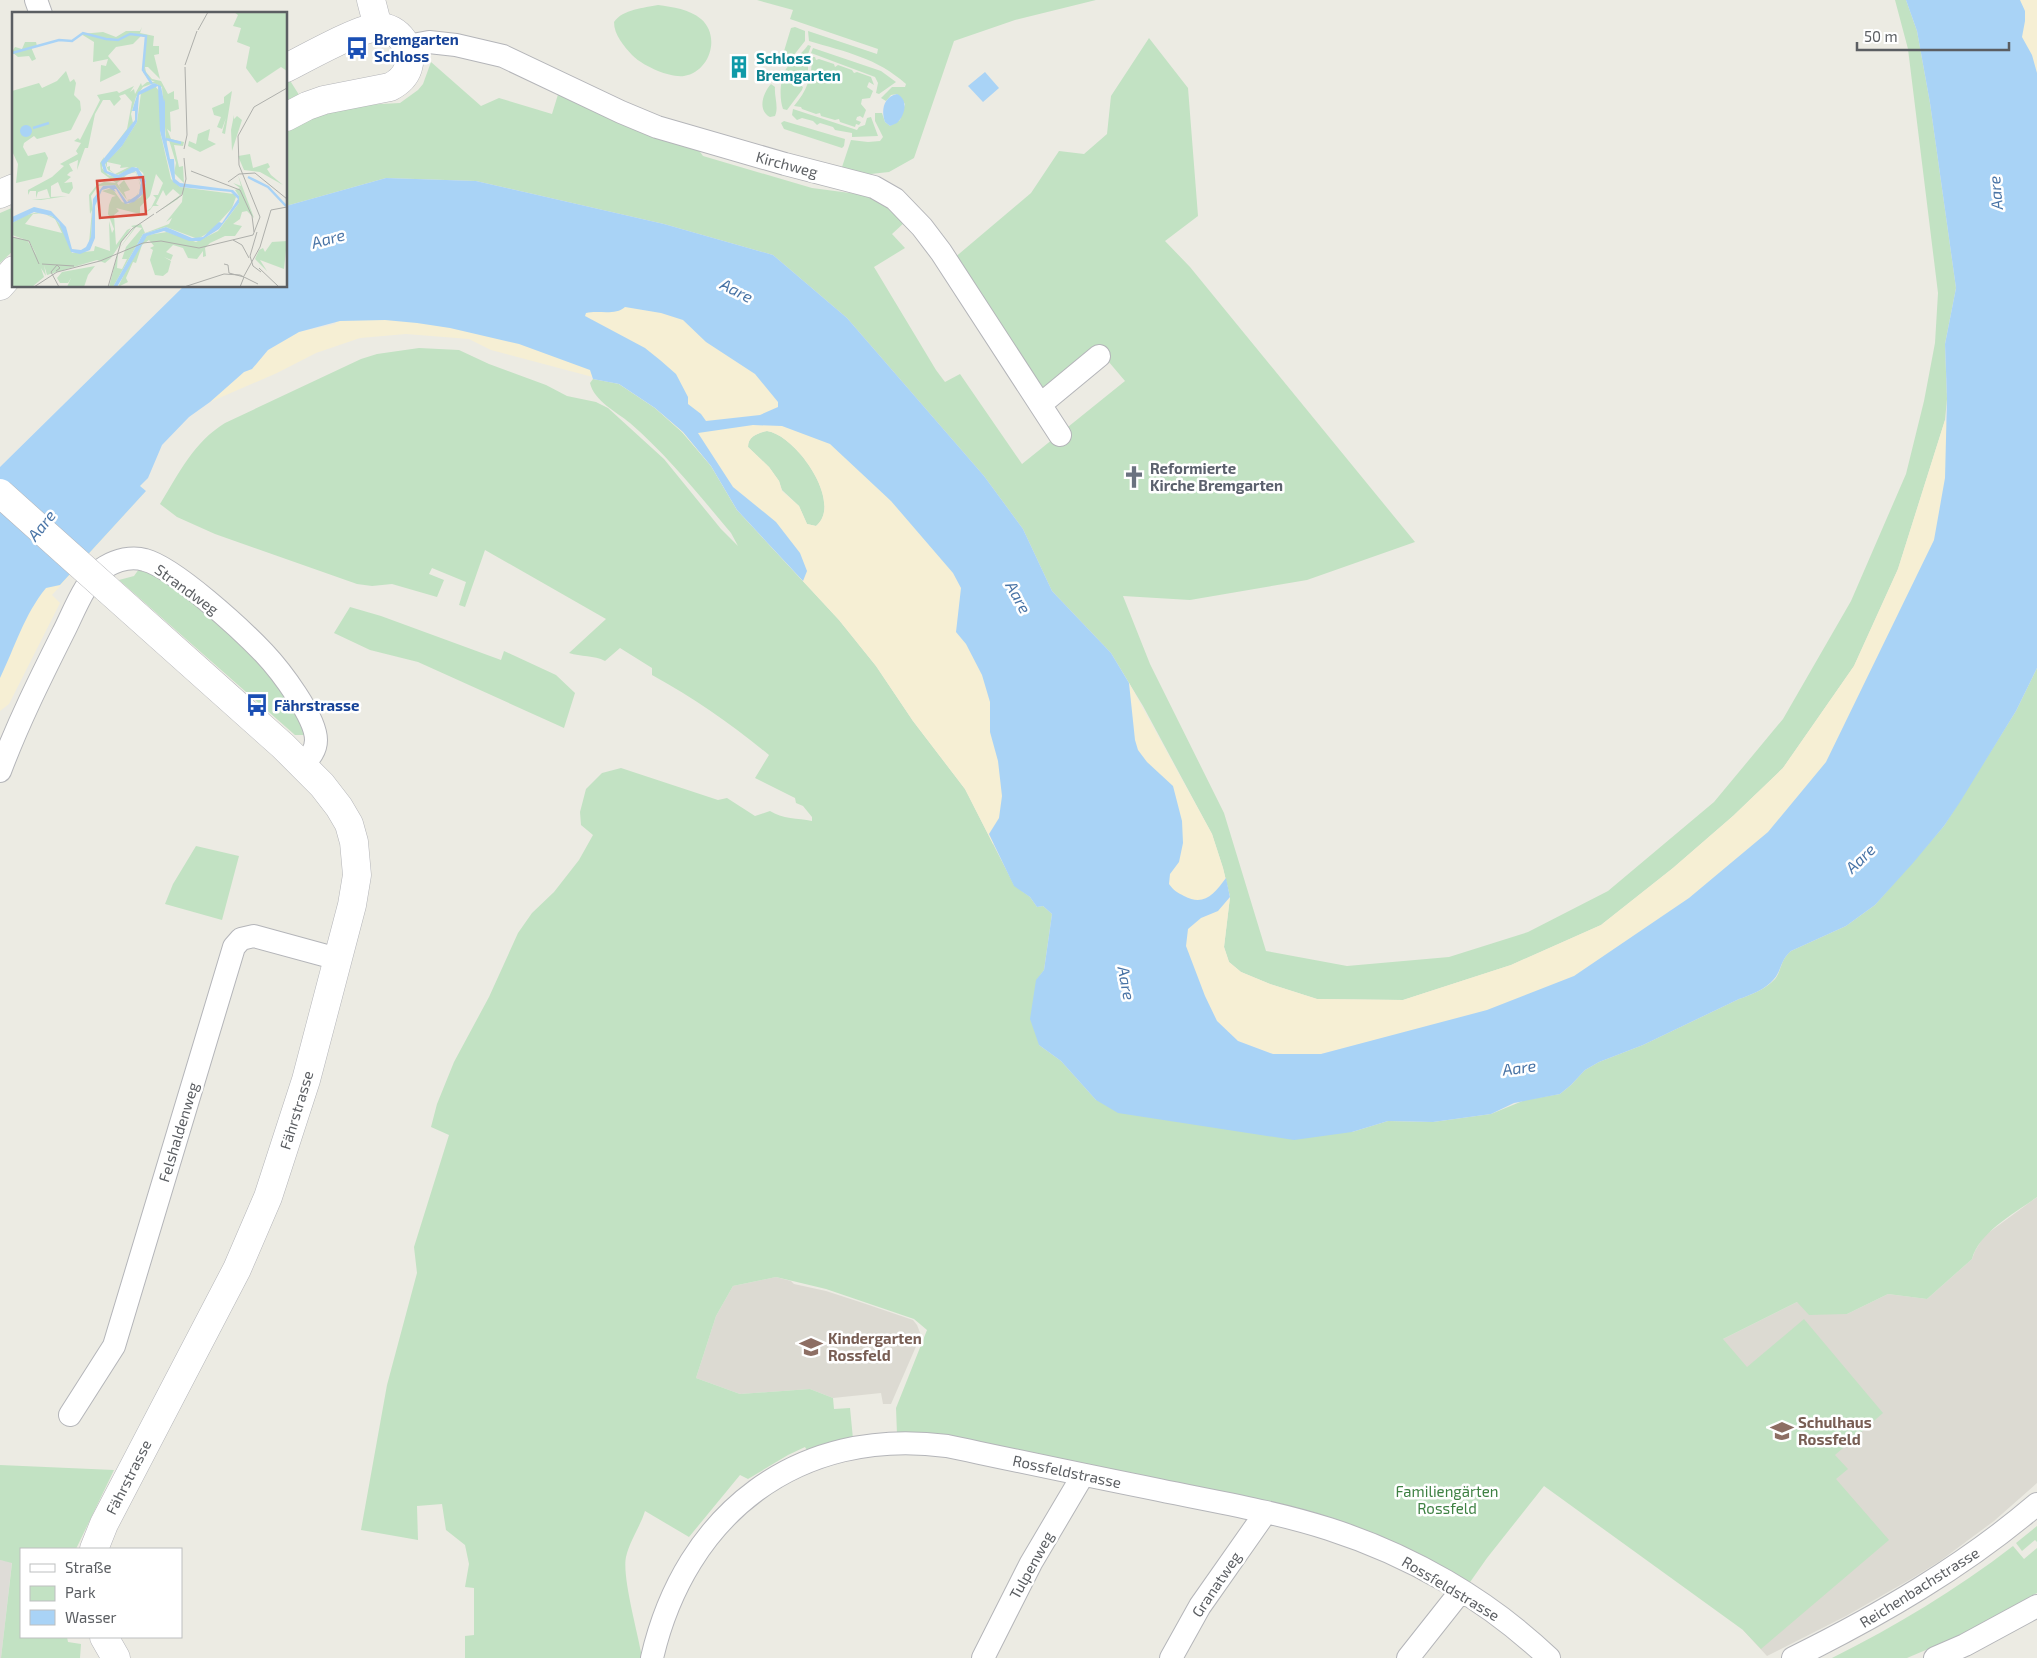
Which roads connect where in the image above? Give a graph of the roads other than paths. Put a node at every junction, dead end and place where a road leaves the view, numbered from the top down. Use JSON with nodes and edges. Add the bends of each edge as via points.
{"nodes":[{"id":1,"x":36,"y":0,"type":"edge"},
{"id":2,"x":371,"y":0,"type":"edge"},
{"id":3,"x":40,"y":12,"type":"edge"},
{"id":4,"x":378,"y":27,"type":"junction"},
{"id":5,"x":407,"y":46,"type":"junction"},
{"id":6,"x":288,"y":67,"type":"edge"},
{"id":7,"x":288,"y":116,"type":"edge"},
{"id":8,"x":12,"y":189,"type":"edge"},
{"id":9,"x":0,"y":194,"type":"edge"},
{"id":10,"x":12,"y":272,"type":"edge"},
{"id":11,"x":0,"y":286,"type":"edge"},
{"id":12,"x":1099,"y":356,"type":"dead end"},
{"id":13,"x":1041,"y":404,"type":"junction"},
{"id":14,"x":1060,"y":435,"type":"dead end"},
{"id":15,"x":0,"y":493,"type":"edge"},
{"id":16,"x":302,"y":766,"type":"junction"},
{"id":17,"x":0,"y":771,"type":"edge"},
{"id":18,"x":338,"y":958,"type":"junction"},
{"id":19,"x":70,"y":1415,"type":"dead end"},
{"id":20,"x":1084,"y":1475,"type":"junction"},
{"id":21,"x":2037,"y":1504,"type":"edge"},
{"id":22,"x":1266,"y":1512,"type":"junction"},
{"id":23,"x":94,"y":1548,"type":"edge"},
{"id":24,"x":1461,"y":1591,"type":"junction"},
{"id":25,"x":2037,"y":1606,"type":"edge"},
{"id":26,"x":105,"y":1638,"type":"edge"},
{"id":27,"x":116,"y":1658,"type":"edge"},
{"id":28,"x":652,"y":1658,"type":"edge"},
{"id":29,"x":983,"y":1658,"type":"edge"},
{"id":30,"x":1171,"y":1658,"type":"edge"},
{"id":31,"x":1408,"y":1658,"type":"edge"},
{"id":32,"x":1549,"y":1658,"type":"edge"},
{"id":33,"x":1793,"y":1658,"type":"edge"},
{"id":34,"x":1935,"y":1658,"type":"edge"}],
"edges":[{"from":1,"to":3,"type":"street"},
{"from":2,"to":4,"type":"street"},
{"from":4,"to":5,"type":"street","via":[[393,30]]},
{"from":4,"to":6,"type":"street"},
{"from":5,"to":7,"type":"street","via":[[408,68],[402,79],[390,87],[324,100]]},
{"from":5,"to":13,"type":"street","name":"Kirchweg","via":[[429,42],[503,56],[657,127],[874,186],[895,199],[936,246]]},
{"from":8,"to":9,"type":"street"},
{"from":10,"to":11,"type":"street"},
{"from":12,"to":13,"type":"street"},
{"from":13,"to":14,"type":"street","name":"Kirchweg"},
{"from":15,"to":16,"type":"street","name":"Fährstrasse","bridge":true},
{"from":16,"to":17,"type":"street","name":"Strandweg","via":[[315,749],[315,733],[301,702],[265,654],[172,574],[146,560],[132,558],[104,567],[89,584],[30,697]]},
{"from":16,"to":18,"type":"street","name":"Fährstrasse","via":[[339,807],[354,842],[356,888]]},
{"from":18,"to":19,"type":"street","name":"Felshaldenweg","via":[[254,936],[241,939],[234,947],[114,1346]]},
{"from":18,"to":23,"type":"street","name":"Fährstrasse","via":[[306,1080],[256,1227]]},
{"from":20,"to":22,"type":"street","name":"Rossfeldstrasse"},
{"from":20,"to":28,"type":"street","name":"Rossfeldstrasse","via":[[926,1443],[866,1445],[836,1451],[804,1463],[753,1492],[730,1511],[706,1539],[675,1591]]},
{"from":20,"to":29,"type":"street","name":"Tulpenweg","via":[[1032,1563]]},
{"from":21,"to":33,"type":"street","name":"Reichenbachstrasse","via":[[1975,1553],[1926,1586]]},
{"from":22,"to":24,"type":"street","name":"Rossfeldstrasse","via":[[1370,1543]]},
{"from":22,"to":30,"type":"street","name":"Granatweg","via":[[1200,1606]]},
{"from":24,"to":31,"type":"street"},
{"from":24,"to":32,"type":"street","name":"Rossfeldstrasse","via":[[1509,1623]]},
{"from":25,"to":34,"type":"street"},
{"from":26,"to":27,"type":"street"}]}
